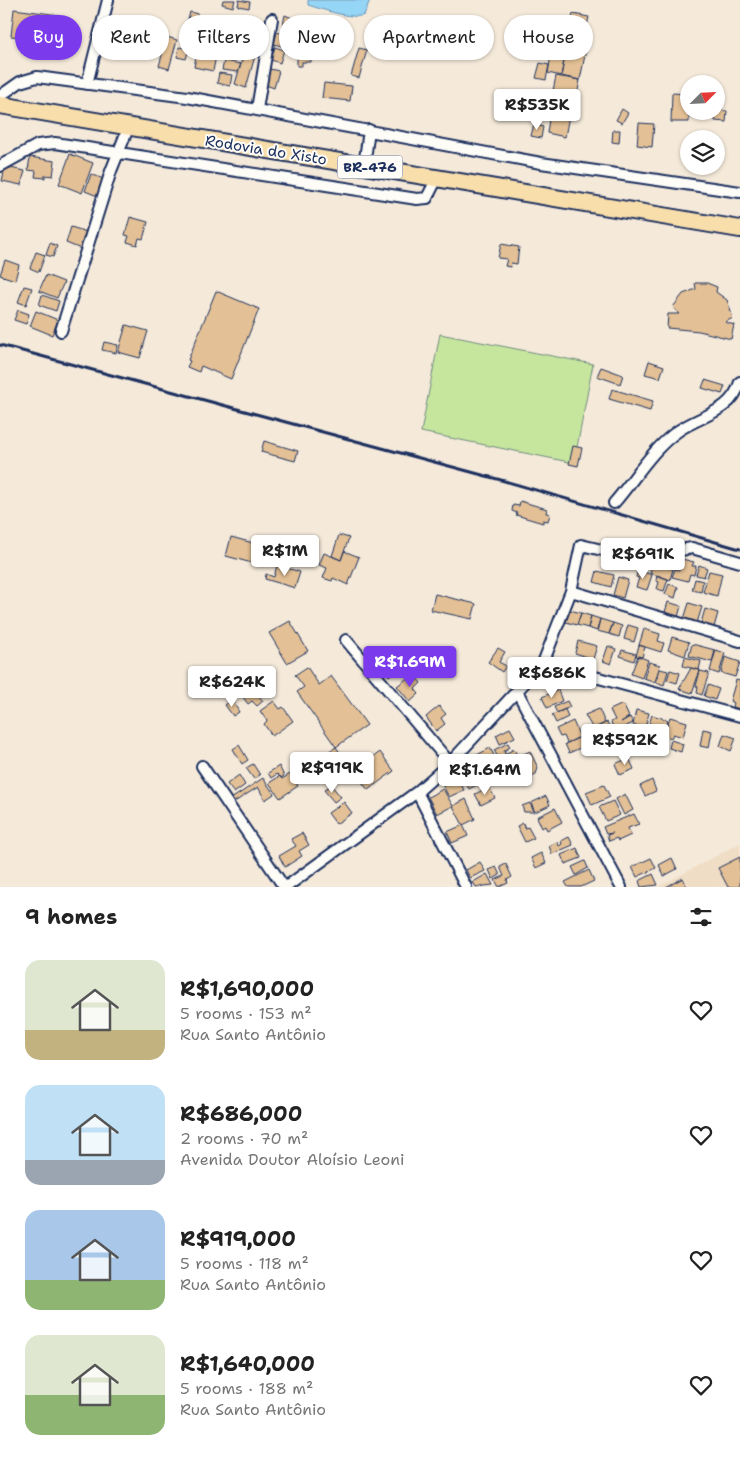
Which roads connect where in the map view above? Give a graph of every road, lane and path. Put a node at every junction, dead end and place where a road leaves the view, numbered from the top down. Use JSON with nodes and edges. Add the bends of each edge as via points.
{"nodes":[{"id":1,"x":108,"y":0,"type":"edge"},
{"id":2,"x":272,"y":19,"type":"dead end"},
{"id":3,"x":87,"y":84,"type":"junction"},
{"id":4,"x":0,"y":96,"type":"edge"},
{"id":5,"x":0,"y":105,"type":"edge"},
{"id":6,"x":257,"y":109,"type":"junction"},
{"id":7,"x":129,"y":126,"type":"junction"},
{"id":8,"x":370,"y":130,"type":"junction"},
{"id":9,"x":118,"y":154,"type":"junction"},
{"id":10,"x":0,"y":166,"type":"edge"},
{"id":11,"x":364,"y":166,"type":"junction"},
{"id":12,"x":437,"y":178,"type":"junction"},
{"id":13,"x":740,"y":192,"type":"edge"},
{"id":14,"x":740,"y":229,"type":"edge"},
{"id":15,"x":61,"y":331,"type":"dead end"},
{"id":16,"x":740,"y":382,"type":"edge"},
{"id":17,"x":614,"y":503,"type":"dead end"},
{"id":18,"x":740,"y":562,"type":"edge"},
{"id":19,"x":571,"y":591,"type":"junction"},
{"id":20,"x":346,"y":640,"type":"dead end"},
{"id":21,"x":740,"y":641,"type":"edge"},
{"id":22,"x":543,"y":663,"type":"junction"},
{"id":23,"x":517,"y":691,"type":"junction"},
{"id":24,"x":740,"y":716,"type":"edge"},
{"id":25,"x":450,"y":763,"type":"junction"},
{"id":26,"x":202,"y":766,"type":"dead end"},
{"id":27,"x":417,"y":792,"type":"junction"},
{"id":28,"x":285,"y":887,"type":"edge"},
{"id":29,"x":466,"y":887,"type":"edge"},
{"id":30,"x":621,"y":887,"type":"edge"}],
"edges":[{"from":1,"to":3,"type":"street"},
{"from":2,"to":6,"type":"street"},
{"from":3,"to":4,"type":"street","via":[[38,77],[20,82]]},
{"from":3,"to":6,"type":"street"},
{"from":5,"to":7,"type":"highway","name":"Rodovia do Xisto","number":"BR-476"},
{"from":6,"to":8,"type":"street"},
{"from":7,"to":9,"type":"street"},
{"from":7,"to":11,"type":"highway","name":"Rodovia do Xisto","number":"BR-476"},
{"from":8,"to":11,"type":"street"},
{"from":8,"to":13,"type":"street","via":[[541,163]]},
{"from":9,"to":10,"type":"street","via":[[46,143]]},
{"from":9,"to":12,"type":"street","via":[[417,199],[427,198]]},
{"from":9,"to":15,"type":"street"},
{"from":11,"to":12,"type":"highway","name":"Rodovia do Xisto","number":"BR-476"},
{"from":12,"to":14,"type":"highway","name":"Rodovia do Xisto","number":"BR-476"},
{"from":16,"to":17,"type":"street","via":[[733,399],[722,408],[679,430],[665,442]]},
{"from":18,"to":19,"type":"street","via":[[692,548],[636,558],[581,545]]},
{"from":19,"to":21,"type":"street"},
{"from":19,"to":22,"type":"street"},
{"from":20,"to":25,"type":"street"},
{"from":22,"to":23,"type":"street"},
{"from":22,"to":24,"type":"street"},
{"from":23,"to":25,"type":"street"},
{"from":23,"to":30,"type":"street"},
{"from":25,"to":27,"type":"street"},
{"from":26,"to":28,"type":"street"},
{"from":27,"to":28,"type":"street"},
{"from":27,"to":29,"type":"street"}]}
